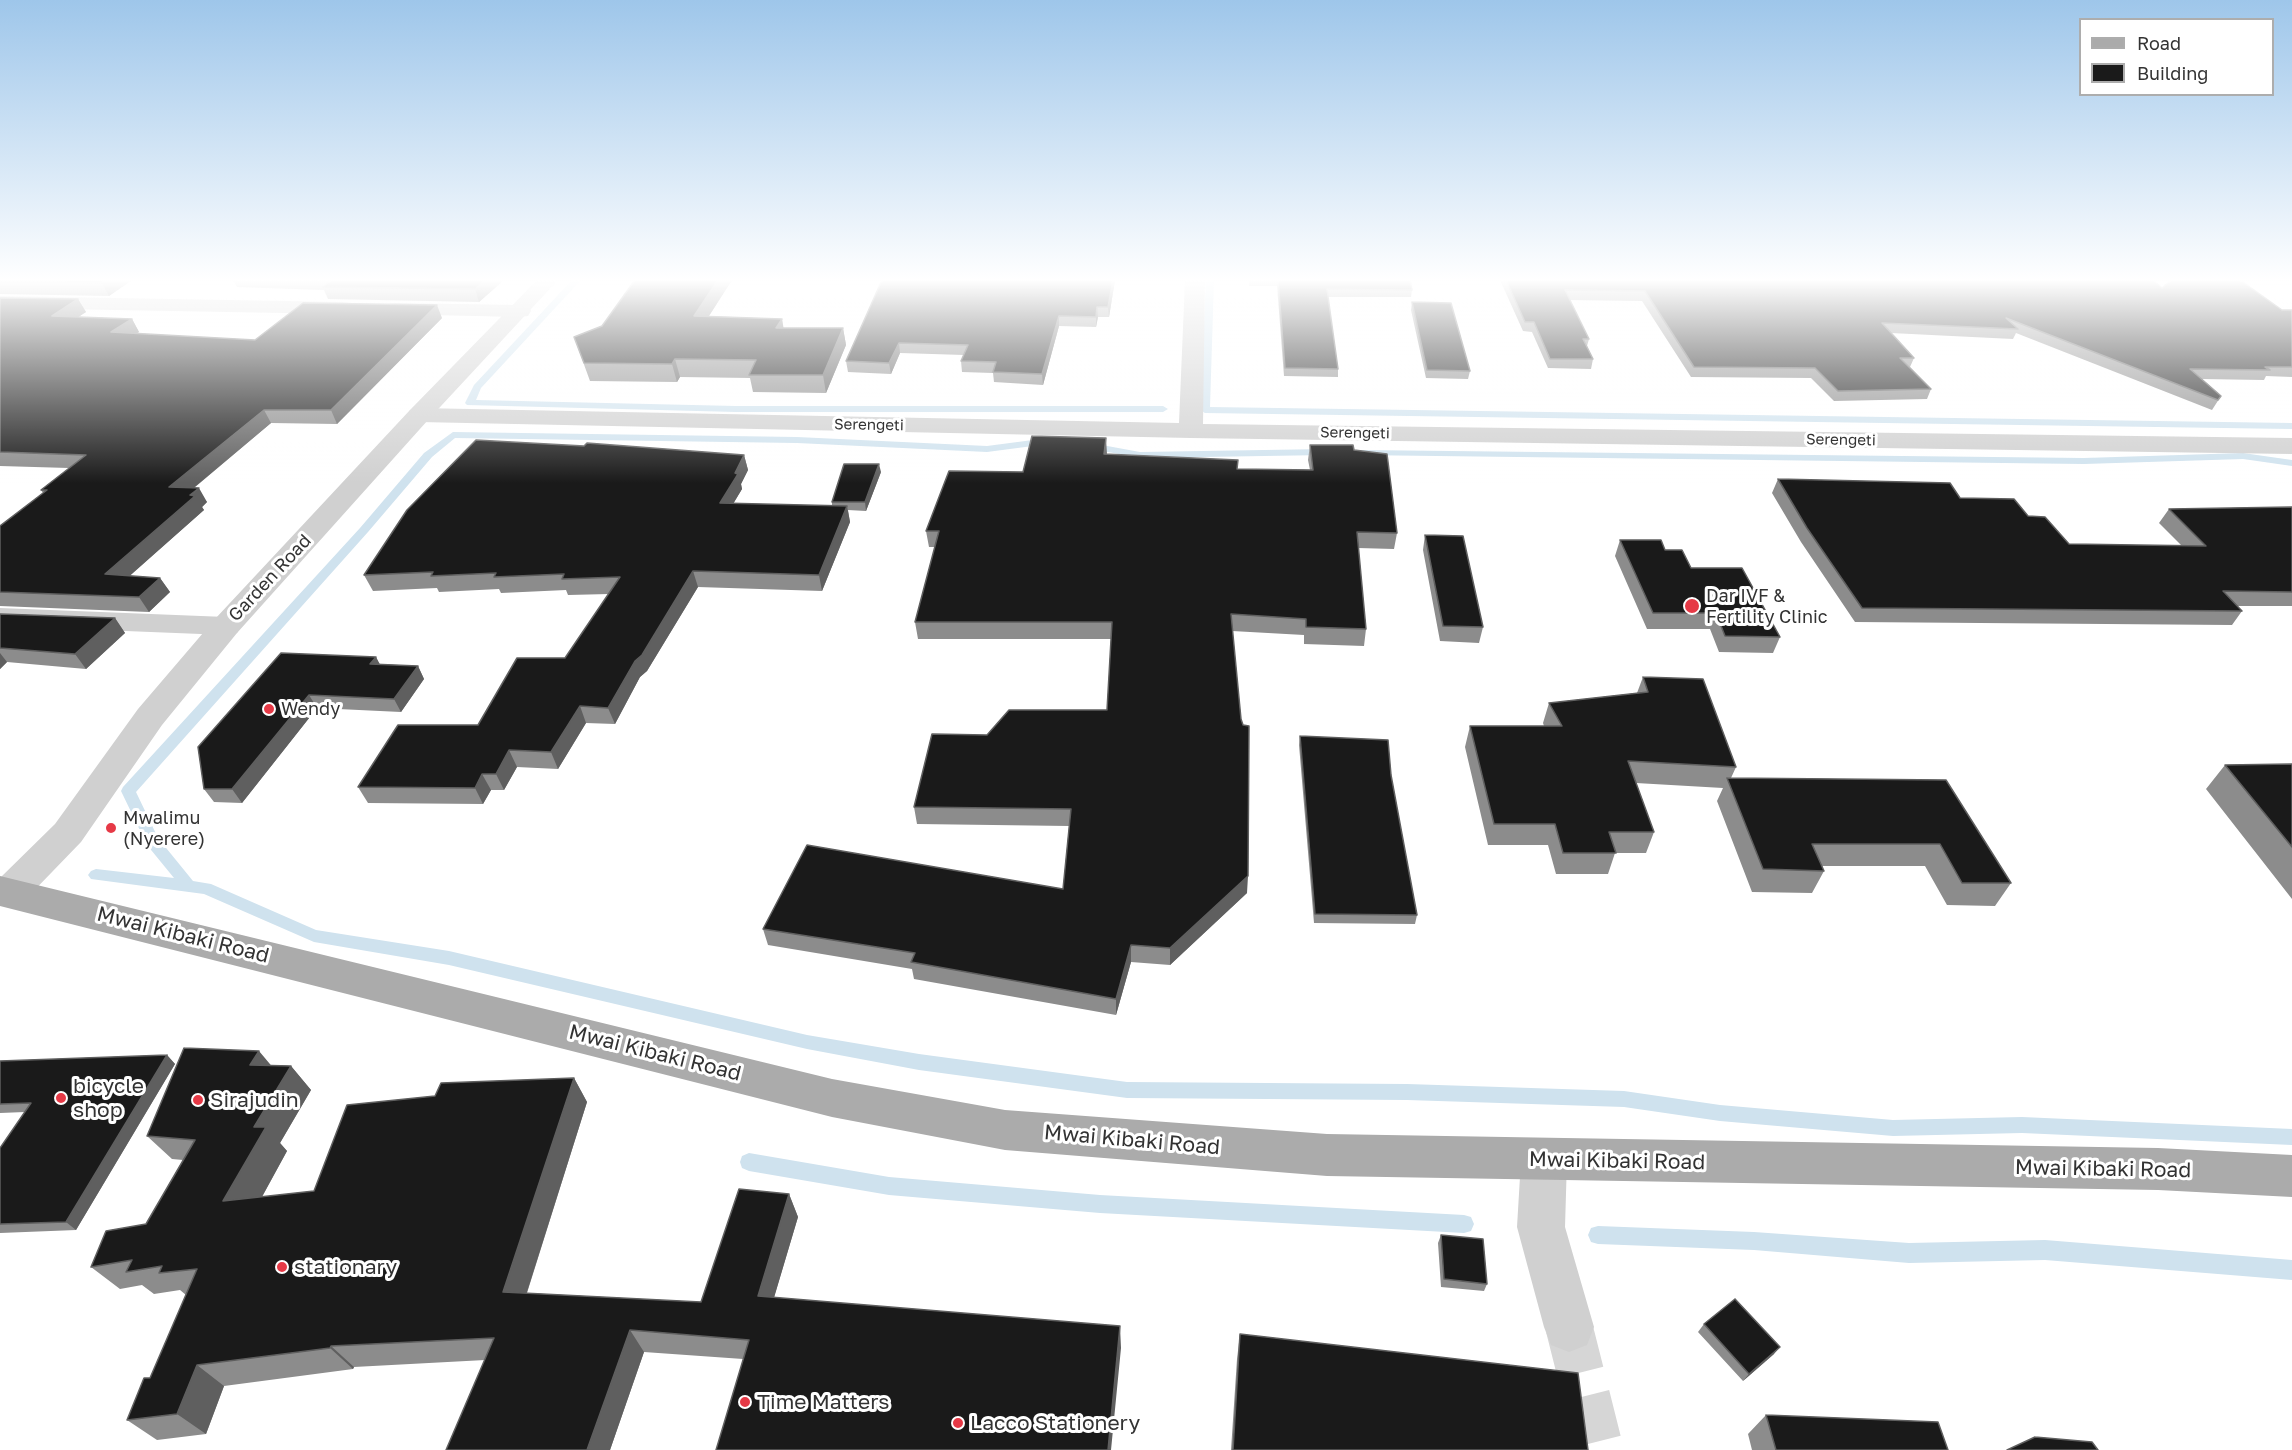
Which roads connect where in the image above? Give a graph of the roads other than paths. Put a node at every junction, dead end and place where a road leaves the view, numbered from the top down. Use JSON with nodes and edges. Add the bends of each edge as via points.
{"nodes":[{"id":1,"x":485,"y":348,"type":"edge"},
{"id":2,"x":1193,"y":348,"type":"edge"},
{"id":3,"x":419,"y":416,"type":"junction"},
{"id":4,"x":1191,"y":431,"type":"junction"},
{"id":5,"x":2292,"y":446,"type":"edge"},
{"id":6,"x":0,"y":616,"type":"edge"},
{"id":7,"x":226,"y":626,"type":"junction"},
{"id":8,"x":3,"y":896,"type":"edge"},
{"id":9,"x":1544,"y":1160,"type":"junction"},
{"id":10,"x":2292,"y":1176,"type":"edge"},
{"id":11,"x":1569,"y":1327,"type":"tunnel mouth"}],
"edges":[{"from":1,"to":3,"type":"street","name":"Garden Road"},
{"from":2,"to":4,"type":"street"},
{"from":3,"to":4,"type":"street","name":"Serengeti"},
{"from":3,"to":7,"type":"street","name":"Garden Road"},
{"from":4,"to":5,"type":"street","name":"Serengeti"},
{"from":6,"to":7,"type":"street"},
{"from":7,"to":8,"type":"street","name":"Garden Road","via":[[150,717],[68,833]]},
{"from":8,"to":9,"type":"main road","name":"Mwai Kibaki Road","via":[[831,1098],[1005,1130],[1327,1155]]},
{"from":9,"to":10,"type":"main road","name":"Mwai Kibaki Road","via":[[2158,1169]]},
{"from":9,"to":11,"type":"street","via":[[1541,1227]]}]}
